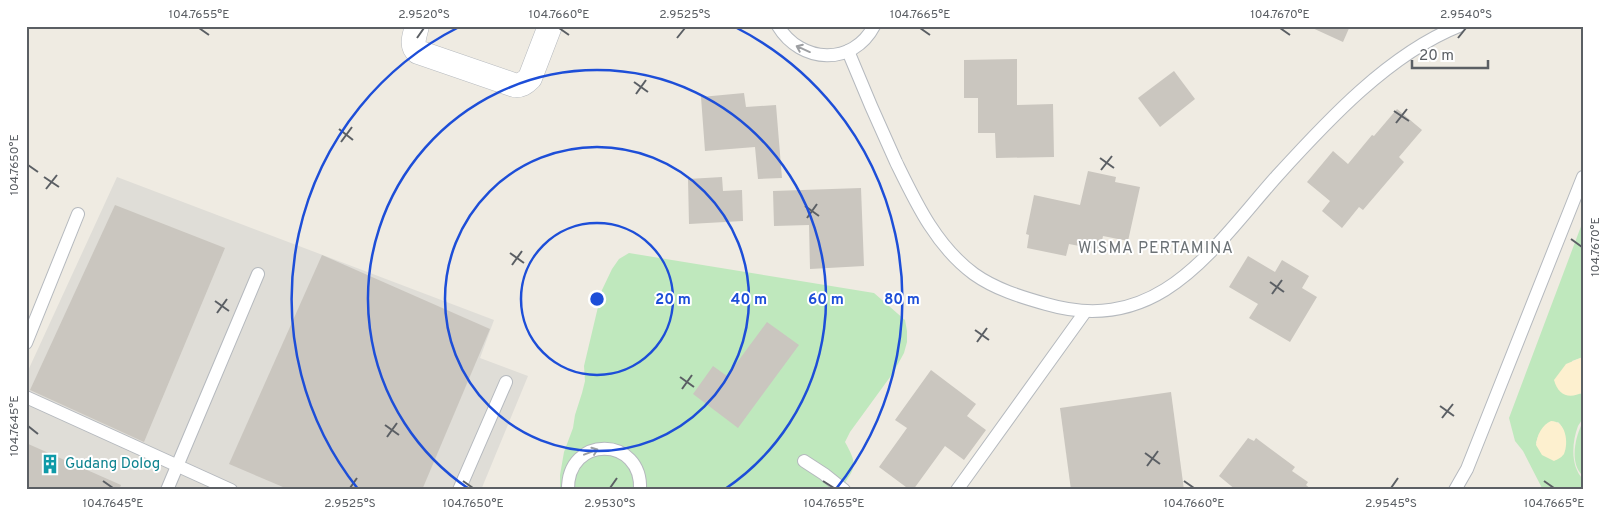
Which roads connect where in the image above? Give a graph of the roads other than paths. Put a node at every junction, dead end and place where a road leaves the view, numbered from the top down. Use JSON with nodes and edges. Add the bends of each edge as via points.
{"nodes":[{"id":1,"x":417,"y":26,"type":"edge"},
{"id":2,"x":550,"y":26,"type":"edge"},
{"id":3,"x":778,"y":26,"type":"edge"},
{"id":4,"x":874,"y":26,"type":"edge"},
{"id":5,"x":1458,"y":26,"type":"edge"},
{"id":6,"x":848,"y":51,"type":"junction"},
{"id":7,"x":1583,"y":177,"type":"edge"},
{"id":8,"x":78,"y":214,"type":"dead end"},
{"id":9,"x":258,"y":274,"type":"dead end"},
{"id":10,"x":1085,"y":312,"type":"junction"},
{"id":11,"x":26,"y":343,"type":"edge"},
{"id":12,"x":506,"y":382,"type":"dead end"},
{"id":13,"x":26,"y":396,"type":"edge"},
{"id":14,"x":804,"y":460,"type":"dead end"},
{"id":15,"x":178,"y":466,"type":"junction"},
{"id":16,"x":643,"y":489,"type":"edge"},
{"id":17,"x":168,"y":490,"type":"edge"},
{"id":18,"x":231,"y":490,"type":"edge"},
{"id":19,"x":459,"y":490,"type":"edge"},
{"id":20,"x":568,"y":490,"type":"edge"},
{"id":21,"x":844,"y":490,"type":"edge"},
{"id":22,"x":957,"y":490,"type":"edge"},
{"id":23,"x":1455,"y":490,"type":"edge"}],
"edges":[{"from":1,"to":2,"type":"street","via":[[413,46],[418,52],[518,86],[530,78]]},
{"from":6,"to":3,"type":"lane","one_way":true,"via":[[825,55],[803,50],[793,44]]},
{"from":4,"to":6,"type":"lane","via":[[858,46]]},
{"from":5,"to":10,"type":"lane","via":[[1397,60],[1359,93],[1278,175],[1207,257],[1188,274],[1143,302],[1127,308]]},
{"from":6,"to":10,"type":"lane","via":[[917,205],[954,255],[974,274],[995,286],[1026,299]]},
{"from":7,"to":23,"type":"lane","via":[[1467,469]]},
{"from":8,"to":11,"type":"lane"},
{"from":9,"to":15,"type":"lane"},
{"from":10,"to":22,"type":"lane"},
{"from":12,"to":19,"type":"lane"},
{"from":13,"to":15,"type":"lane"},
{"from":14,"to":21,"type":"lane"},
{"from":15,"to":17,"type":"lane"},
{"from":15,"to":18,"type":"lane"},
{"from":20,"to":16,"type":"lane","one_way":true,"via":[[569,474],[577,460],[592,450],[608,448],[630,460]]}]}
